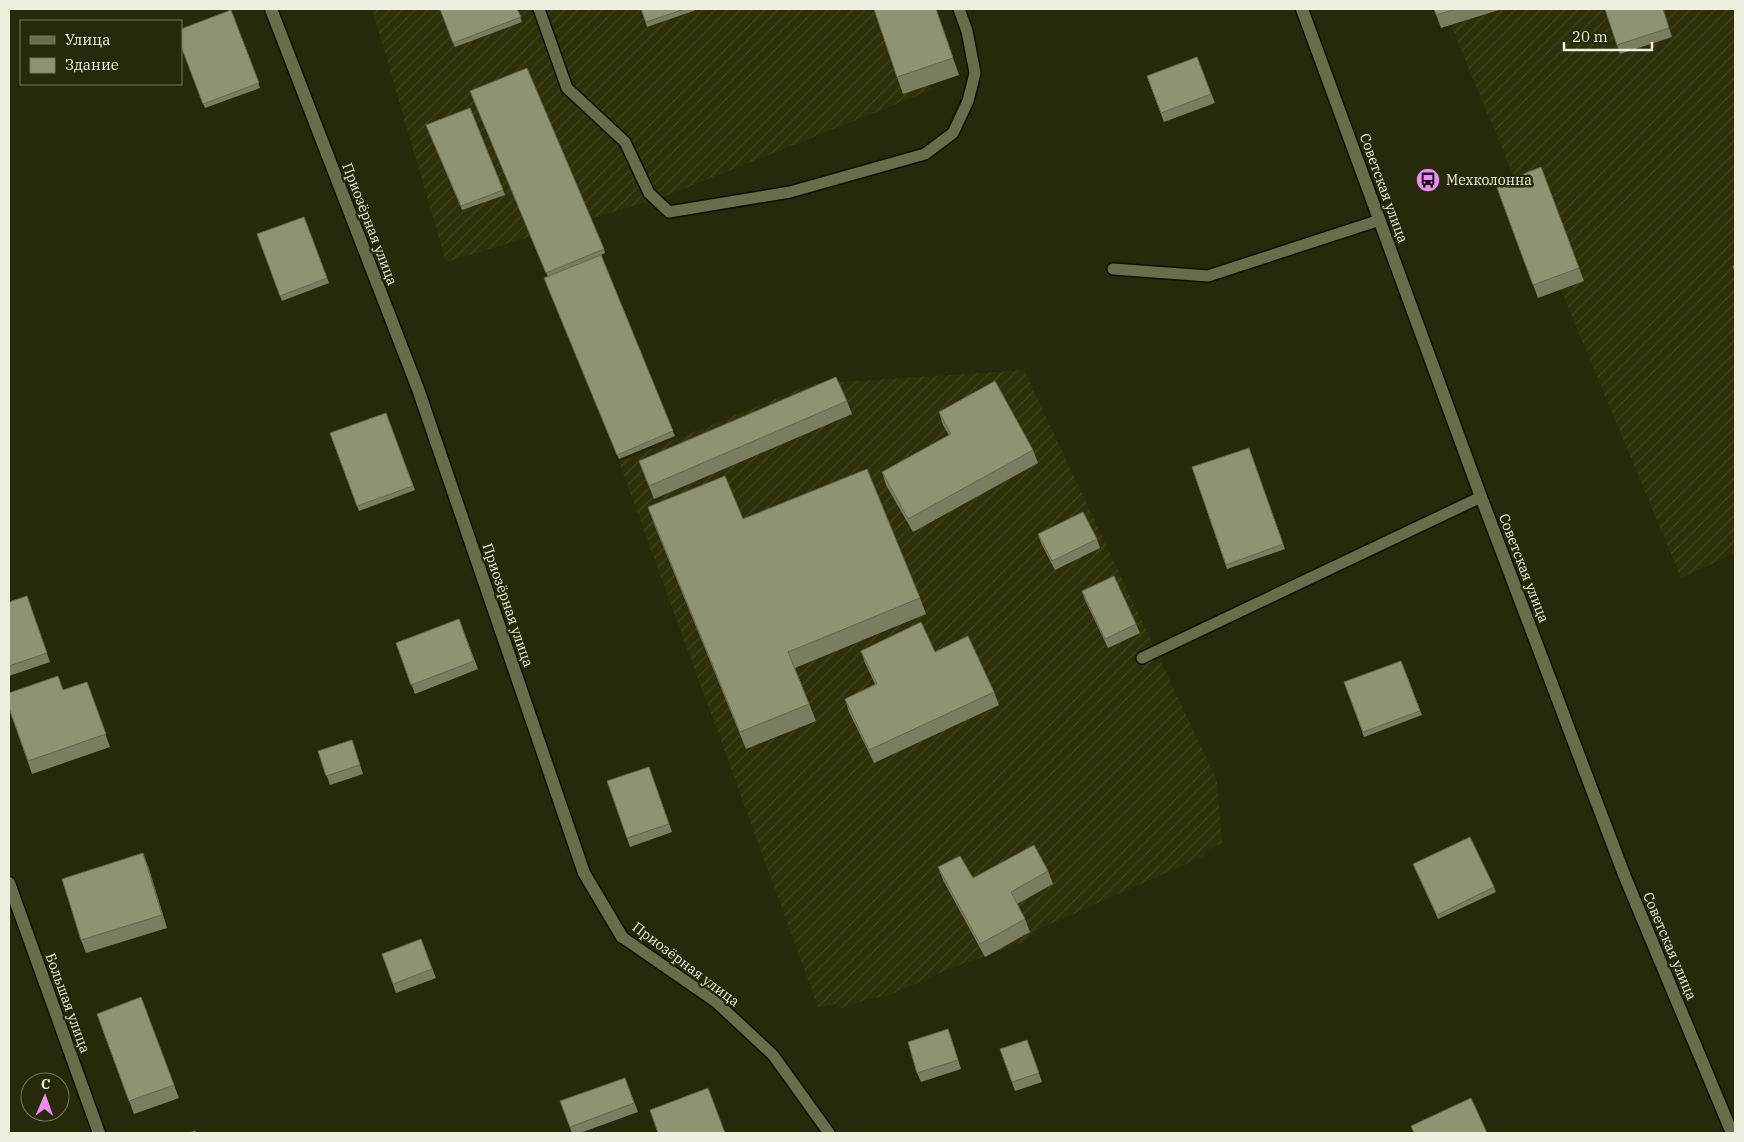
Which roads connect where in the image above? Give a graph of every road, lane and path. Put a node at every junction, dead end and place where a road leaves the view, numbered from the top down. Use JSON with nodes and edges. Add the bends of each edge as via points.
{"nodes":[{"id":1,"x":271,"y":9,"type":"edge"},
{"id":2,"x":539,"y":9,"type":"edge"},
{"id":3,"x":959,"y":9,"type":"edge"},
{"id":4,"x":1302,"y":9,"type":"edge"},
{"id":5,"x":1380,"y":220,"type":"junction"},
{"id":6,"x":1113,"y":269,"type":"dead end"},
{"id":7,"x":1480,"y":497,"type":"junction"},
{"id":8,"x":1142,"y":658,"type":"dead end"},
{"id":9,"x":9,"y":883,"type":"edge"},
{"id":10,"x":622,"y":936,"type":"joint"},
{"id":11,"x":1728,"y":1132,"type":"edge"},
{"id":12,"x":99,"y":1133,"type":"edge"},
{"id":13,"x":829,"y":1133,"type":"edge"}],
"edges":[{"from":1,"to":10,"type":"street","name":"Приозёрная улица","via":[[418,389],[584,873]]},
{"from":2,"to":3,"type":"lane","via":[[567,88],[625,142],[649,193],[669,212],[790,192],[925,154],[953,133],[968,101],[975,74],[967,31]]},
{"from":4,"to":5,"type":"street","name":"Советская улица"},
{"from":5,"to":6,"type":"lane","via":[[1208,276]]},
{"from":5,"to":7,"type":"street","name":"Советская улица"},
{"from":7,"to":8,"type":"lane"},
{"from":7,"to":11,"type":"street","name":"Советская улица","via":[[1625,877]]},
{"from":9,"to":12,"type":"street","name":"Большая улица"},
{"from":10,"to":13,"type":"lane","name":"Приозёрная улица","via":[[716,1002],[773,1054]]}]}
